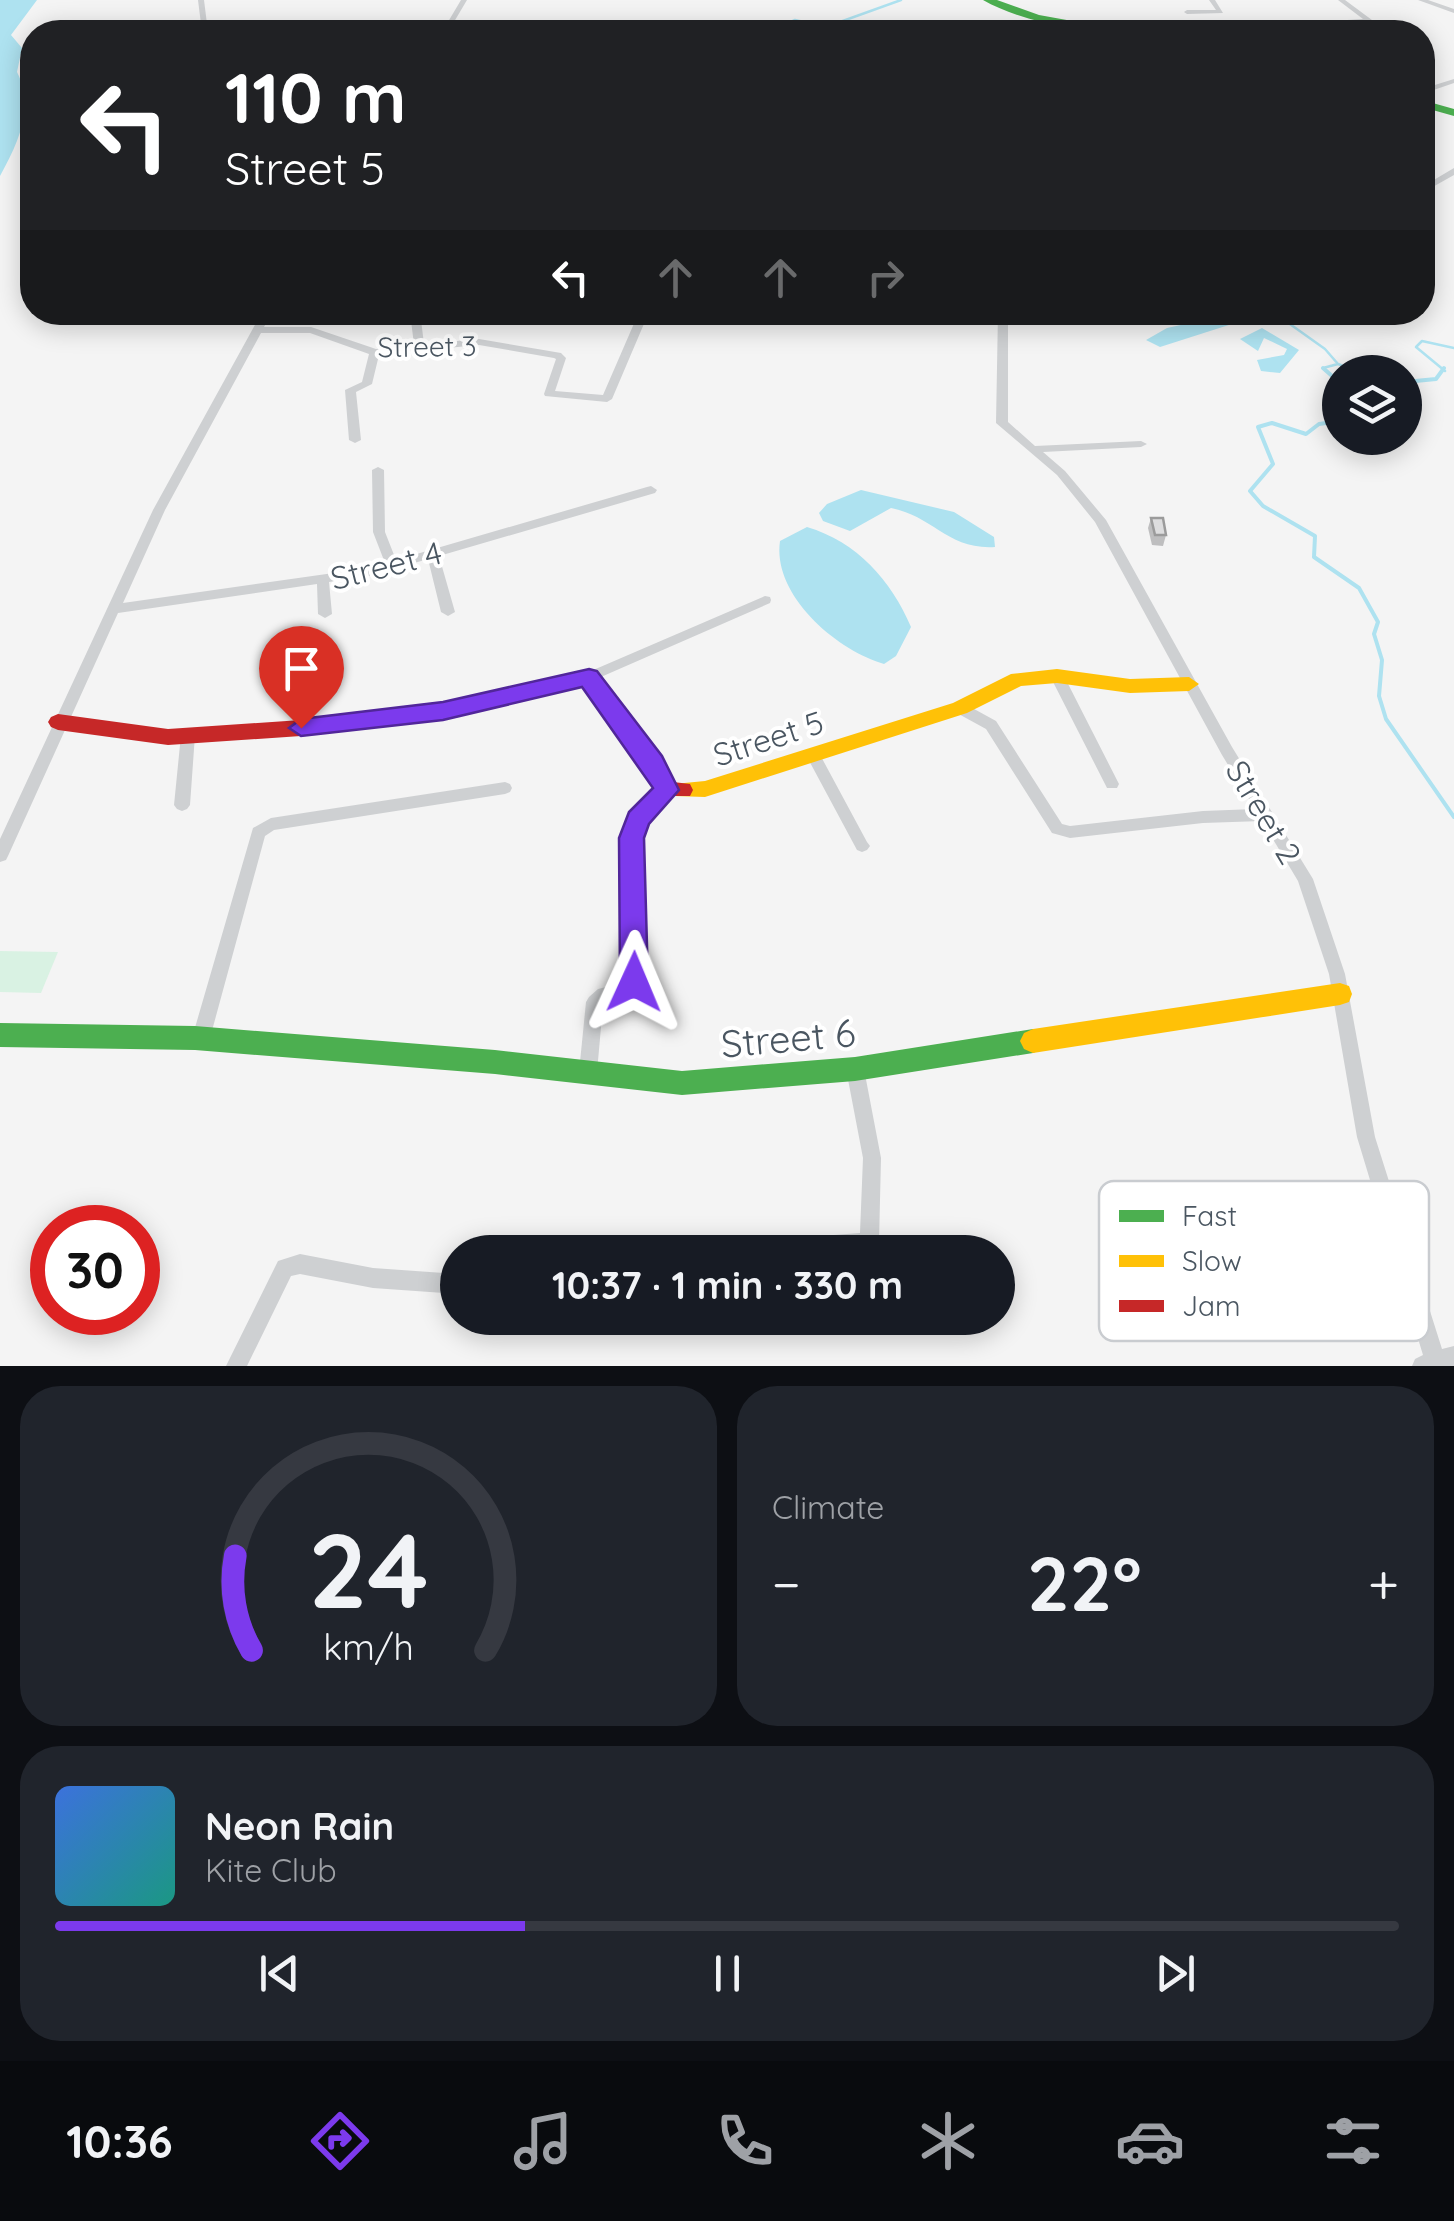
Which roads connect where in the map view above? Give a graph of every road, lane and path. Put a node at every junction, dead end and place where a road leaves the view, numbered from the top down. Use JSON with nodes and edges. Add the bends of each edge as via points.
{"nodes":[{"id":1,"x":988,"y":0,"type":"edge"},
{"id":2,"x":1212,"y":0,"type":"edge"},
{"id":3,"x":1342,"y":0,"type":"edge"},
{"id":4,"x":1421,"y":0,"type":"edge"},
{"id":5,"x":1454,"y":11,"type":"edge"},
{"id":6,"x":1187,"y":12,"type":"dead end"},
{"id":7,"x":1050,"y":20,"type":"edge"},
{"id":8,"x":1369,"y":20,"type":"edge"},
{"id":9,"x":260,"y":325,"type":"edge"},
{"id":10,"x":417,"y":325,"type":"edge"},
{"id":11,"x":638,"y":325,"type":"edge"},
{"id":12,"x":1003,"y":325,"type":"edge"},
{"id":13,"x":258,"y":330,"type":"junction"},
{"id":14,"x":420,"y":350,"type":"junction"},
{"id":15,"x":375,"y":352,"type":"junction"},
{"id":16,"x":355,"y":440,"type":"dead end"},
{"id":17,"x":1142,"y":444,"type":"dead end"},
{"id":18,"x":1035,"y":449,"type":"junction"},
{"id":19,"x":378,"y":470,"type":"dead end"},
{"id":20,"x":651,"y":490,"type":"dead end"},
{"id":21,"x":434,"y":555,"type":"junction"},
{"id":22,"x":392,"y":566,"type":"junction"},
{"id":23,"x":323,"y":581,"type":"junction"},
{"id":24,"x":765,"y":600,"type":"dead end"},
{"id":25,"x":114,"y":608,"type":"junction"},
{"id":26,"x":448,"y":612,"type":"dead end"},
{"id":27,"x":325,"y":614,"type":"dead end"},
{"id":28,"x":1057,"y":676,"type":"junction"},
{"id":29,"x":589,"y":677,"type":"junction"},
{"id":30,"x":1190,"y":684,"type":"junction"},
{"id":31,"x":960,"y":708,"type":"junction"},
{"id":32,"x":58,"y":722,"type":"junction"},
{"id":33,"x":188,"y":735,"type":"junction"},
{"id":34,"x":812,"y":756,"type":"junction"},
{"id":35,"x":1112,"y":784,"type":"dead end"},
{"id":36,"x":505,"y":788,"type":"dead end"},
{"id":37,"x":666,"y":790,"type":"junction"},
{"id":38,"x":182,"y":805,"type":"dead end"},
{"id":39,"x":1265,"y":815,"type":"junction"},
{"id":40,"x":862,"y":846,"type":"dead end"},
{"id":41,"x":0,"y":856,"type":"edge"},
{"id":42,"x":1340,"y":994,"type":"junction"},
{"id":43,"x":0,"y":1035,"type":"edge"},
{"id":44,"x":201,"y":1038,"type":"junction"},
{"id":45,"x":855,"y":1069,"type":"junction"},
{"id":46,"x":588,"y":1072,"type":"junction"},
{"id":47,"x":1380,"y":1181,"type":"edge"},
{"id":48,"x":869,"y":1235,"type":"edge"},
{"id":49,"x":440,"y":1283,"type":"edge"},
{"id":50,"x":1429,"y":1337,"type":"edge"},
{"id":51,"x":1437,"y":1363,"type":"edge"},
{"id":52,"x":236,"y":1366,"type":"edge"}],
"edges":[{"from":1,"to":7,"type":"street"},
{"from":2,"to":6,"type":"street","via":[[1221,12]]},
{"from":3,"to":8,"type":"street"},
{"from":4,"to":5,"type":"street"},
{"from":9,"to":13,"type":"street"},
{"from":10,"to":14,"type":"street"},
{"from":11,"to":14,"type":"street","name":"Street 3","via":[[607,399],[549,394],[557,355],[479,342]]},
{"from":12,"to":18,"type":"street","name":"Street 2","via":[[1002,423]]},
{"from":13,"to":15,"type":"street","name":"Street 3","via":[[311,330]]},
{"from":13,"to":25,"type":"street","via":[[159,510]]},
{"from":14,"to":15,"type":"street","name":"Street 3"},
{"from":15,"to":16,"type":"street","via":[[367,384],[350,390]]},
{"from":17,"to":18,"type":"street"},
{"from":18,"to":30,"type":"street","name":"Street 2","via":[[1100,520]]},
{"from":19,"to":22,"type":"street","via":[[379,532]]},
{"from":20,"to":21,"type":"street","name":"Street 4"},
{"from":21,"to":22,"type":"street","name":"Street 4"},
{"from":21,"to":26,"type":"street"},
{"from":22,"to":23,"type":"street","name":"Street 4"},
{"from":23,"to":25,"type":"street","name":"Street 4"},
{"from":23,"to":27,"type":"street"},
{"from":24,"to":29,"type":"street"},
{"from":25,"to":32,"type":"street"},
{"from":28,"to":30,"type":"street","name":"Street 5","via":[[1130,686]]},
{"from":28,"to":31,"type":"street","name":"Street 5","via":[[1018,679]]},
{"from":28,"to":35,"type":"street"},
{"from":29,"to":33,"type":"street","via":[[443,711]]},
{"from":29,"to":37,"type":"street"},
{"from":30,"to":39,"type":"street","name":"Street 2"},
{"from":31,"to":34,"type":"street","name":"Street 5"},
{"from":31,"to":39,"type":"street","via":[[991,726],[1057,829]]},
{"from":32,"to":33,"type":"street"},
{"from":32,"to":41,"type":"street"},
{"from":33,"to":38,"type":"street"},
{"from":34,"to":37,"type":"street","name":"Street 5","via":[[704,790]]},
{"from":34,"to":40,"type":"street"},
{"from":36,"to":44,"type":"street","via":[[270,824],[258,832]]},
{"from":37,"to":46,"type":"street","via":[[638,820],[632,838],[636,972],[628,990],[595,1002]]},
{"from":39,"to":42,"type":"street","name":"Street 2","via":[[1305,879]]},
{"from":42,"to":45,"type":"street","name":"Street 6"},
{"from":42,"to":47,"type":"street","name":"Street 2"},
{"from":43,"to":44,"type":"street","name":"Street 6"},
{"from":44,"to":46,"type":"street","name":"Street 6"},
{"from":45,"to":46,"type":"street","name":"Street 6","via":[[682,1083]]},
{"from":45,"to":48,"type":"street","via":[[872,1158]]},
{"from":49,"to":52,"type":"street","via":[[300,1264],[285,1268]]},
{"from":50,"to":51,"type":"street","name":"Street 2"}]}
